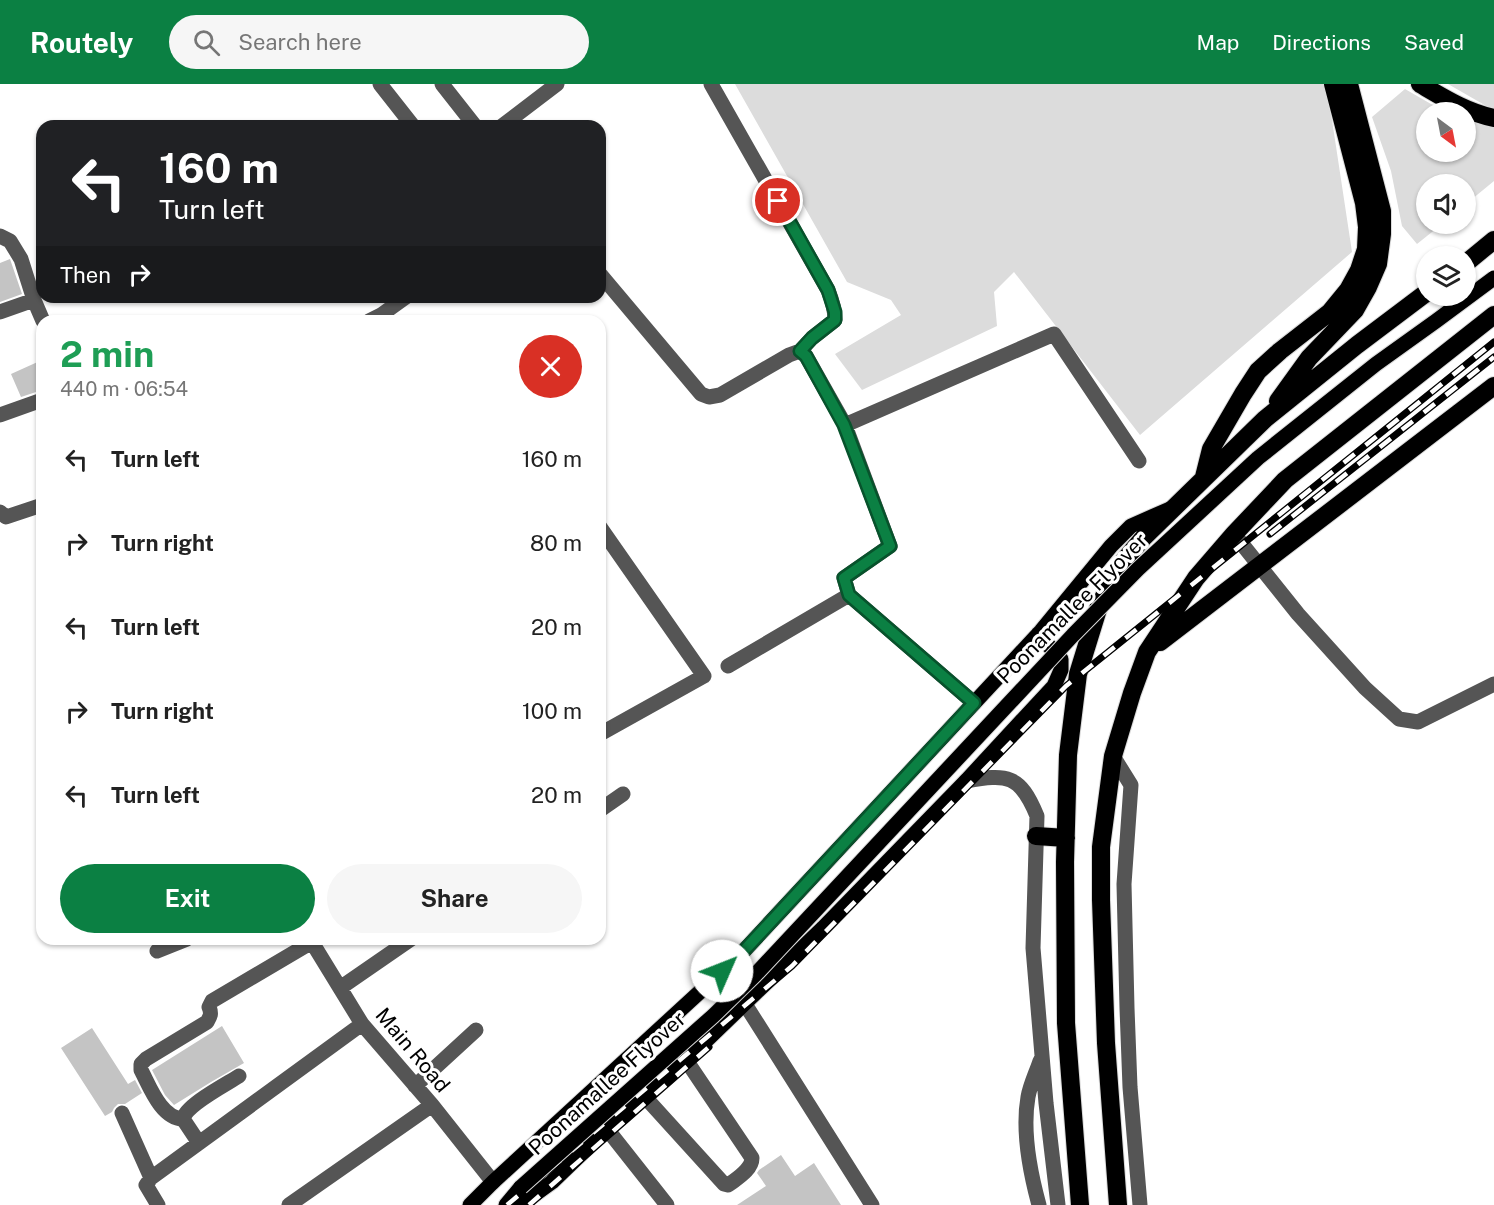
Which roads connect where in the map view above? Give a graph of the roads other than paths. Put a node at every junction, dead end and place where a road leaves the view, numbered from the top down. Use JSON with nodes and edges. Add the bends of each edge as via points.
{"nodes":[{"id":1,"x":380,"y":84,"type":"edge"},
{"id":2,"x":442,"y":84,"type":"edge"},
{"id":3,"x":557,"y":84,"type":"edge"},
{"id":4,"x":711,"y":84,"type":"edge"},
{"id":5,"x":1333,"y":84,"type":"edge"},
{"id":6,"x":1349,"y":84,"type":"edge"},
{"id":7,"x":1420,"y":84,"type":"edge"},
{"id":8,"x":1494,"y":118,"type":"edge"},
{"id":9,"x":408,"y":120,"type":"edge"},
{"id":10,"x":471,"y":120,"type":"edge"},
{"id":11,"x":510,"y":120,"type":"edge"},
{"id":12,"x":0,"y":236,"type":"edge"},
{"id":13,"x":1494,"y":240,"type":"edge"},
{"id":14,"x":1476,"y":255,"type":"edge"},
{"id":15,"x":1494,"y":278,"type":"edge"},
{"id":16,"x":606,"y":281,"type":"edge"},
{"id":17,"x":34,"y":300,"type":"junction"},
{"id":18,"x":1416,"y":301,"type":"edge"},
{"id":19,"x":0,"y":312,"type":"edge"},
{"id":20,"x":40,"y":315,"type":"edge"},
{"id":21,"x":1494,"y":315,"type":"edge"},
{"id":22,"x":800,"y":351,"type":"junction"},
{"id":23,"x":1494,"y":386,"type":"edge"},
{"id":24,"x":36,"y":402,"type":"edge"},
{"id":25,"x":0,"y":415,"type":"edge"},
{"id":26,"x":1264,"y":419,"type":"junction"},
{"id":27,"x":844,"y":425,"type":"junction"},
{"id":28,"x":1139,"y":461,"type":"dead end"},
{"id":29,"x":1203,"y":479,"type":"junction"},
{"id":30,"x":1176,"y":506,"type":"junction"},
{"id":31,"x":36,"y":507,"type":"edge"},
{"id":32,"x":0,"y":512,"type":"edge"},
{"id":33,"x":1234,"y":534,"type":"junction"},
{"id":34,"x":606,"y":535,"type":"edge"},
{"id":35,"x":1259,"y":566,"type":"junction"},
{"id":36,"x":849,"y":595,"type":"junction"},
{"id":37,"x":1038,"y":634,"type":"junction"},
{"id":38,"x":1147,"y":652,"type":"junction"},
{"id":39,"x":728,"y":666,"type":"dead end"},
{"id":40,"x":1494,"y":684,"type":"edge"},
{"id":41,"x":974,"y":703,"type":"junction"},
{"id":42,"x":606,"y":731,"type":"edge"},
{"id":43,"x":1113,"y":756,"type":"junction"},
{"id":44,"x":966,"y":781,"type":"junction"},
{"id":45,"x":623,"y":794,"type":"dead end"},
{"id":46,"x":606,"y":806,"type":"edge"},
{"id":47,"x":1036,"y":836,"type":"junction"},
{"id":48,"x":1066,"y":838,"type":"junction"},
{"id":49,"x":172,"y":945,"type":"edge"},
{"id":50,"x":311,"y":945,"type":"edge"},
{"id":51,"x":318,"y":945,"type":"edge"},
{"id":52,"x":402,"y":945,"type":"edge"},
{"id":53,"x":157,"y":951,"type":"dead end"},
{"id":54,"x":340,"y":988,"type":"junction"},
{"id":55,"x":745,"y":1004,"type":"junction"},
{"id":56,"x":362,"y":1024,"type":"junction"},
{"id":57,"x":477,"y":1030,"type":"dead end"},
{"id":58,"x":1042,"y":1056,"type":"junction"},
{"id":59,"x":686,"y":1060,"type":"junction"},
{"id":60,"x":239,"y":1077,"type":"dead end"},
{"id":61,"x":415,"y":1086,"type":"junction"},
{"id":62,"x":645,"y":1097,"type":"junction"},
{"id":63,"x":432,"y":1105,"type":"junction"},
{"id":64,"x":122,"y":1113,"type":"dead end"},
{"id":65,"x":183,"y":1119,"type":"junction"},
{"id":66,"x":607,"y":1129,"type":"junction"},
{"id":67,"x":199,"y":1143,"type":"junction"},
{"id":68,"x":151,"y":1178,"type":"junction"},
{"id":69,"x":493,"y":1182,"type":"junction"},
{"id":70,"x":158,"y":1205,"type":"edge"},
{"id":71,"x":289,"y":1205,"type":"edge"},
{"id":72,"x":470,"y":1205,"type":"edge"},
{"id":73,"x":506,"y":1205,"type":"edge"},
{"id":74,"x":520,"y":1205,"type":"edge"},
{"id":75,"x":667,"y":1205,"type":"edge"},
{"id":76,"x":872,"y":1205,"type":"edge"},
{"id":77,"x":1039,"y":1205,"type":"edge"},
{"id":78,"x":1058,"y":1205,"type":"edge"},
{"id":79,"x":1080,"y":1205,"type":"edge"},
{"id":80,"x":1118,"y":1205,"type":"edge"},
{"id":81,"x":1140,"y":1205,"type":"edge"}],
"edges":[{"from":1,"to":9,"type":"street"},
{"from":2,"to":10,"type":"street"},
{"from":3,"to":11,"type":"street"},
{"from":4,"to":22,"type":"street","via":[[832,300],[835,320]]},
{"from":5,"to":29,"type":"highway","via":[[1365,203],[1366,249],[1348,290],[1330,312],[1258,371],[1211,449]]},
{"from":6,"to":26,"type":"highway","via":[[1382,211],[1378,264],[1355,310],[1309,358]]},
{"from":7,"to":8,"type":"highway","via":[[1455,105]]},
{"from":12,"to":17,"type":"street","via":[[10,241],[21,259]]},
{"from":13,"to":14,"type":"highway"},
{"from":15,"to":73,"type":"main road","name":"Poonamallee Flyover","bridge":true,"via":[[1324,404],[1205,506],[1065,643],[754,976],[521,1187]]},
{"from":16,"to":22,"type":"street","via":[[701,394],[709,397],[720,395]]},
{"from":17,"to":19,"type":"street"},
{"from":17,"to":20,"type":"street"},
{"from":18,"to":26,"type":"highway"},
{"from":21,"to":33,"type":"highway","via":[[1285,480]]},
{"from":22,"to":27,"type":"street"},
{"from":23,"to":35,"type":"highway"},
{"from":24,"to":25,"type":"street"},
{"from":26,"to":29,"type":"highway"},
{"from":27,"to":28,"type":"street","via":[[1054,334]]},
{"from":27,"to":36,"type":"street","via":[[890,546],[844,578]]},
{"from":29,"to":30,"type":"highway"},
{"from":30,"to":37,"type":"main road","via":[[1131,526]]},
{"from":30,"to":48,"type":"highway","via":[[1121,564],[1099,606],[1078,674],[1068,755]]},
{"from":31,"to":32,"type":"street","via":[[6,516]]},
{"from":33,"to":35,"type":"street"},
{"from":33,"to":38,"type":"highway","via":[[1196,578]]},
{"from":34,"to":42,"type":"street","via":[[704,676]]},
{"from":35,"to":38,"type":"highway"},
{"from":35,"to":40,"type":"street","via":[[1358,680],[1399,719],[1418,722]]},
{"from":36,"to":39,"type":"street"},
{"from":36,"to":41,"type":"street"},
{"from":37,"to":41,"type":"main road"},
{"from":37,"to":44,"type":"main road","via":[[1061,659],[1054,686]]},
{"from":38,"to":43,"type":"highway"},
{"from":41,"to":69,"type":"main road","via":[[740,955]]},
{"from":43,"to":80,"type":"highway","via":[[1101,847],[1101,900]]},
{"from":43,"to":81,"type":"street","via":[[1131,785],[1124,884],[1130,1087]]},
{"from":44,"to":47,"type":"street","via":[[992,776],[1017,783],[1037,816]]},
{"from":44,"to":55,"type":"main road"},
{"from":45,"to":46,"type":"street"},
{"from":47,"to":48,"type":"highway"},
{"from":47,"to":58,"type":"street","via":[[1033,948]]},
{"from":48,"to":79,"type":"highway","via":[[1066,1023]]},
{"from":49,"to":53,"type":"street"},
{"from":50,"to":65,"type":"street","via":[[216,998],[210,1004],[207,1022],[141,1064],[163,1110],[175,1119]]},
{"from":51,"to":54,"type":"street","name":"Main Road"},
{"from":52,"to":54,"type":"street"},
{"from":54,"to":56,"type":"street","name":"Main Road"},
{"from":55,"to":59,"type":"main road"},
{"from":55,"to":76,"type":"street"},
{"from":56,"to":61,"type":"street","name":"Main Road"},
{"from":56,"to":67,"type":"street"},
{"from":57,"to":61,"type":"street"},
{"from":58,"to":77,"type":"street","via":[[1028,1096],[1026,1123]]},
{"from":58,"to":78,"type":"street"},
{"from":59,"to":62,"type":"main road"},
{"from":59,"to":62,"type":"street","via":[[752,1158],[750,1166],[731,1183],[724,1184]]},
{"from":60,"to":65,"type":"street","via":[[204,1097],[184,1113]]},
{"from":61,"to":63,"type":"street","name":"Main Road"},
{"from":62,"to":66,"type":"main road"},
{"from":63,"to":69,"type":"street","name":"Main Road"},
{"from":63,"to":71,"type":"street"},
{"from":64,"to":68,"type":"street"},
{"from":65,"to":67,"type":"street"},
{"from":66,"to":74,"type":"main road","via":[[552,1182]]},
{"from":66,"to":75,"type":"street"},
{"from":67,"to":68,"type":"street"},
{"from":68,"to":70,"type":"street","via":[[146,1185]]},
{"from":69,"to":72,"type":"main road"}]}
